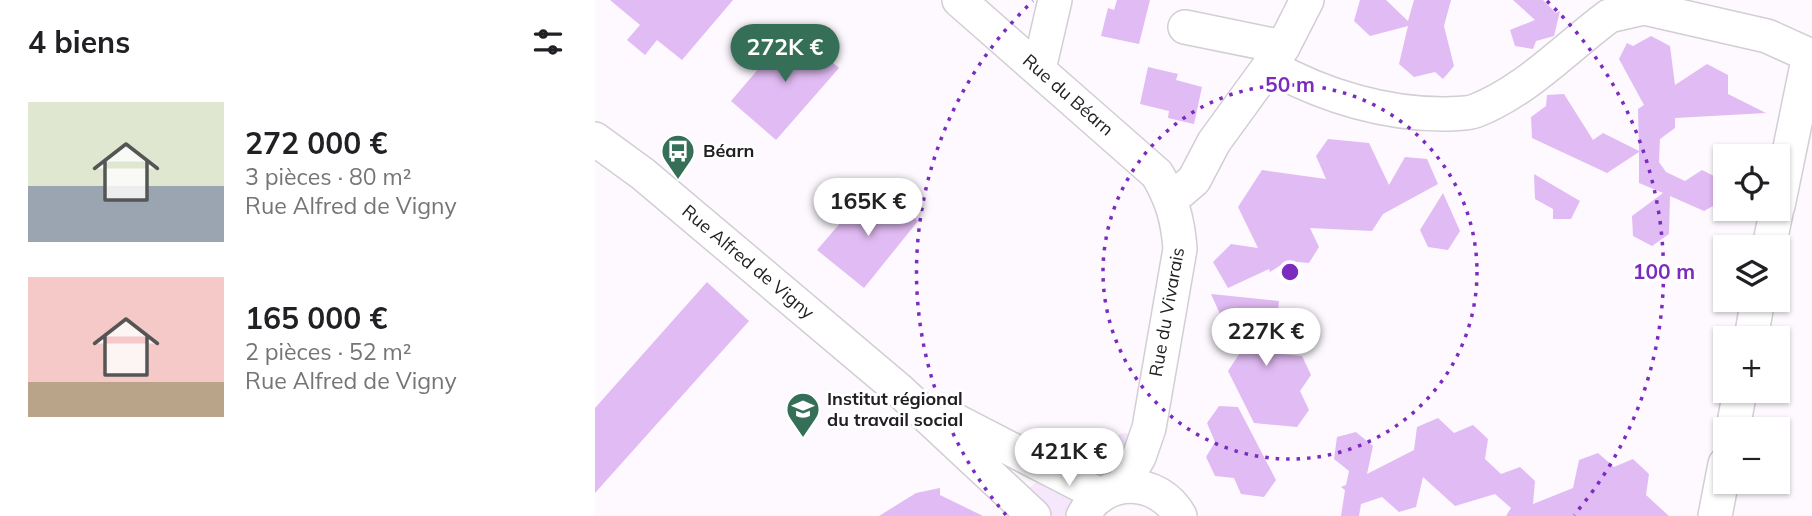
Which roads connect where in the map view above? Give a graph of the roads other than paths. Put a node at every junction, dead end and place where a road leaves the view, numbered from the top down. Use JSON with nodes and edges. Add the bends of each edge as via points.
{"nodes":[{"id":1,"x":959,"y":0,"type":"edge"},
{"id":2,"x":1055,"y":0,"type":"edge"},
{"id":3,"x":1307,"y":0,"type":"edge"},
{"id":4,"x":1185,"y":27,"type":"dead end"},
{"id":5,"x":1276,"y":57,"type":"junction"},
{"id":6,"x":1039,"y":69,"type":"junction"},
{"id":7,"x":595,"y":139,"type":"edge"},
{"id":8,"x":1790,"y":148,"type":"edge"},
{"id":9,"x":1170,"y":195,"type":"junction"},
{"id":10,"x":898,"y":389,"type":"junction"},
{"id":11,"x":1149,"y":428,"type":"junction"},
{"id":12,"x":1719,"y":494,"type":"edge"},
{"id":13,"x":1102,"y":499,"type":"edge"},
{"id":14,"x":1180,"y":515,"type":"edge"},
{"id":15,"x":1034,"y":516,"type":"edge"},
{"id":16,"x":1715,"y":516,"type":"edge"}],
"edges":[{"from":1,"to":6,"type":"street","name":"Rue du Béarn"},
{"from":2,"to":6,"type":"street"},
{"from":3,"to":5,"type":"street"},
{"from":4,"to":5,"type":"street"},
{"from":5,"to":8,"type":"street","via":[[1295,80],[1363,104],[1415,115],[1472,113],[1504,97],[1609,16],[1644,8],[1767,36],[1809,55]]},
{"from":5,"to":9,"type":"street","via":[[1214,142],[1193,180]]},
{"from":6,"to":9,"type":"street","name":"Rue du Béarn","via":[[1157,174]]},
{"from":7,"to":10,"type":"street","name":"Rue Alfred de Vigny","via":[[643,174]]},
{"from":9,"to":11,"type":"street","name":"Rue du Vivarais","via":[[1180,249]]},
{"from":10,"to":13,"type":"street","name":"Rue Alfred de Vigny"},
{"from":10,"to":15,"type":"street","name":"Rue Alfred de Vigny"},
{"from":11,"to":13,"type":"street","name":"Rue du Vivarais","via":[[1139,457]]},
{"from":11,"to":14,"type":"street","name":"Rue du Vivarais"},
{"from":12,"to":16,"type":"street"},
{"from":13,"to":14,"type":"street","name":"Rue Alfred de Vigny","via":[[1140,486],[1169,500]]}]}
